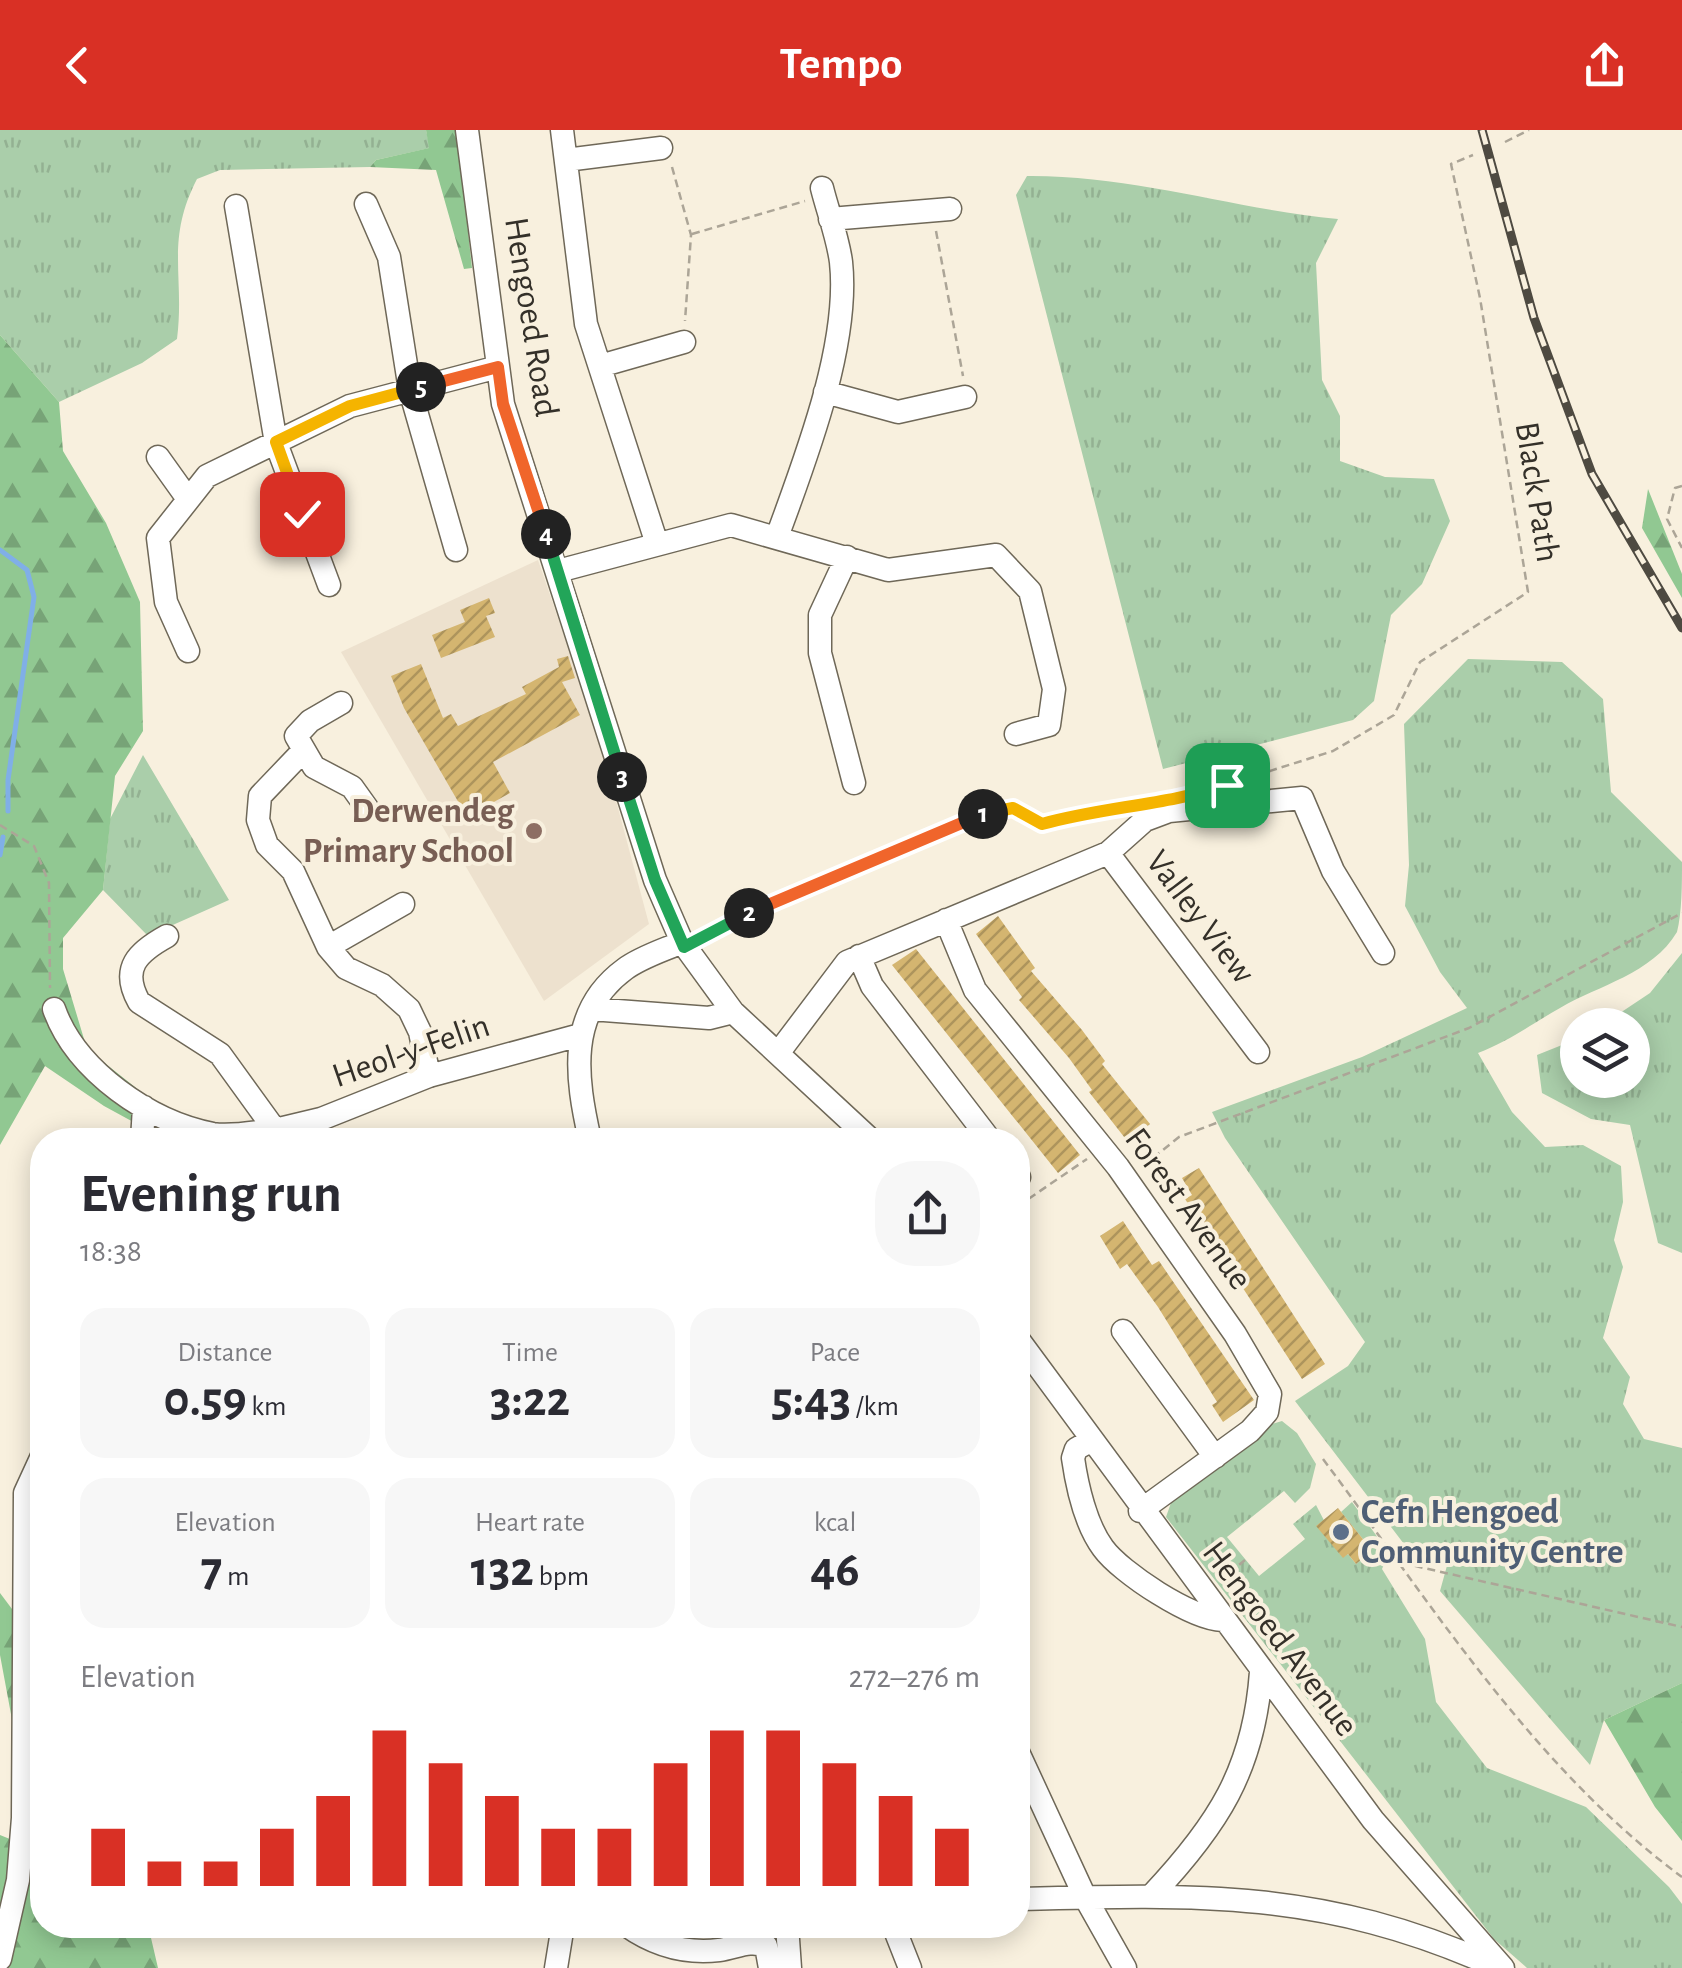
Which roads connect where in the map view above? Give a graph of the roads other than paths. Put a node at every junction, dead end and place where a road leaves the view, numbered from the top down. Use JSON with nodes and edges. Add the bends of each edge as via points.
{"nodes":[{"id":1,"x":467,"y":130,"type":"edge"},
{"id":2,"x":562,"y":130,"type":"edge"},
{"id":3,"x":662,"y":148,"type":"road end"},
{"id":4,"x":566,"y":160,"type":"junction"},
{"id":5,"x":823,"y":192,"type":"road end"},
{"id":6,"x":366,"y":204,"type":"dead end"},
{"id":7,"x":236,"y":206,"type":"dead end"},
{"id":8,"x":941,"y":209,"type":"road end"},
{"id":9,"x":830,"y":219,"type":"junction"},
{"id":10,"x":684,"y":342,"type":"road end"},
{"id":11,"x":600,"y":366,"type":"junction"},
{"id":12,"x":498,"y":367,"type":"junction"},
{"id":13,"x":410,"y":390,"type":"junction"},
{"id":14,"x":824,"y":392,"type":"junction"},
{"id":15,"x":966,"y":397,"type":"road end"},
{"id":16,"x":276,"y":442,"type":"junction"},
{"id":17,"x":158,"y":457,"type":"dead end"},
{"id":18,"x":188,"y":498,"type":"junction"},
{"id":19,"x":776,"y":537,"type":"junction"},
{"id":20,"x":658,"y":544,"type":"junction"},
{"id":21,"x":456,"y":550,"type":"dead end"},
{"id":22,"x":846,"y":557,"type":"junction"},
{"id":23,"x":558,"y":571,"type":"junction"},
{"id":24,"x":329,"y":585,"type":"dead end"},
{"id":25,"x":188,"y":651,"type":"dead end"},
{"id":26,"x":341,"y":703,"type":"dead end"},
{"id":27,"x":1016,"y":734,"type":"dead end"},
{"id":28,"x":305,"y":751,"type":"junction"},
{"id":29,"x":854,"y":783,"type":"dead end"},
{"id":30,"x":367,"y":808,"type":"dead end"},
{"id":31,"x":1108,"y":853,"type":"junction"},
{"id":32,"x":403,"y":904,"type":"dead end"},
{"id":33,"x":946,"y":920,"type":"junction"},
{"id":34,"x":167,"y":936,"type":"dead end"},
{"id":35,"x":683,"y":944,"type":"junction"},
{"id":36,"x":328,"y":947,"type":"junction"},
{"id":37,"x":1383,"y":953,"type":"dead end"},
{"id":38,"x":859,"y":956,"type":"junction"},
{"id":39,"x":591,"y":1009,"type":"junction"},
{"id":40,"x":54,"y":1010,"type":"road end"},
{"id":41,"x":733,"y":1012,"type":"junction"},
{"id":42,"x":580,"y":1035,"type":"junction"},
{"id":43,"x":779,"y":1052,"type":"junction"},
{"id":44,"x":1258,"y":1052,"type":"dead end"},
{"id":45,"x":429,"y":1076,"type":"junction"},
{"id":46,"x":144,"y":1107,"type":"junction"},
{"id":47,"x":143,"y":1128,"type":"edge"},
{"id":48,"x":193,"y":1128,"type":"edge"},
{"id":49,"x":268,"y":1128,"type":"edge"},
{"id":50,"x":294,"y":1128,"type":"edge"},
{"id":51,"x":587,"y":1128,"type":"edge"},
{"id":52,"x":858,"y":1128,"type":"edge"},
{"id":53,"x":981,"y":1128,"type":"edge"},
{"id":54,"x":1123,"y":1331,"type":"dead end"},
{"id":55,"x":1030,"y":1356,"type":"edge"},
{"id":56,"x":1090,"y":1440,"type":"junction"},
{"id":57,"x":1214,"y":1457,"type":"junction"},
{"id":58,"x":30,"y":1482,"type":"edge"},
{"id":59,"x":1140,"y":1511,"type":"junction"},
{"id":60,"x":1222,"y":1620,"type":"junction"},
{"id":61,"x":1261,"y":1672,"type":"junction"},
{"id":62,"x":1030,"y":1778,"type":"edge"},
{"id":63,"x":1152,"y":1895,"type":"junction"},
{"id":64,"x":1086,"y":1897,"type":"junction"},
{"id":65,"x":1030,"y":1899,"type":"edge"},
{"id":66,"x":561,"y":1938,"type":"edge"},
{"id":67,"x":651,"y":1938,"type":"edge"},
{"id":68,"x":899,"y":1938,"type":"edge"},
{"id":69,"x":0,"y":1959,"type":"edge"},
{"id":70,"x":780,"y":1961,"type":"edge"},
{"id":71,"x":556,"y":1968,"type":"edge"},
{"id":72,"x":910,"y":1968,"type":"edge"},
{"id":73,"x":1124,"y":1968,"type":"edge"},
{"id":74,"x":1502,"y":1968,"type":"edge"}],
"edges":[{"from":1,"to":12,"type":"street","name":"Hengoed Road"},
{"from":2,"to":4,"type":"street"},
{"from":3,"to":4,"type":"street"},
{"from":4,"to":11,"type":"street","via":[[586,324]]},
{"from":5,"to":9,"type":"street"},
{"from":6,"to":13,"type":"street","via":[[389,257]]},
{"from":7,"to":16,"type":"street"},
{"from":8,"to":9,"type":"street"},
{"from":9,"to":14,"type":"street","via":[[841,263]]},
{"from":10,"to":11,"type":"street"},
{"from":11,"to":20,"type":"street"},
{"from":12,"to":13,"type":"street"},
{"from":12,"to":23,"type":"street","name":"Hengoed Road","via":[[503,404]]},
{"from":13,"to":16,"type":"street","via":[[350,406]]},
{"from":13,"to":21,"type":"street"},
{"from":14,"to":15,"type":"street","via":[[898,412]]},
{"from":14,"to":19,"type":"street"},
{"from":16,"to":18,"type":"street","via":[[207,476]]},
{"from":16,"to":24,"type":"street"},
{"from":17,"to":18,"type":"street"},
{"from":18,"to":25,"type":"street","via":[[158,538],[166,602]]},
{"from":19,"to":20,"type":"street","via":[[731,525]]},
{"from":19,"to":22,"type":"street"},
{"from":20,"to":23,"type":"street"},
{"from":22,"to":27,"type":"street","via":[[888,570],[996,555],[1030,591],[1054,689],[1048,724]]},
{"from":22,"to":29,"type":"street","via":[[820,616],[820,653]]},
{"from":23,"to":35,"type":"street","name":"Hengoed Road","via":[[655,880]]},
{"from":26,"to":28,"type":"street","via":[[310,721]]},
{"from":28,"to":30,"type":"street","via":[[352,786]]},
{"from":28,"to":36,"type":"street","via":[[260,796],[258,820],[267,845],[307,894]]},
{"from":31,"to":33,"type":"street","name":"Valley View"},
{"from":31,"to":37,"type":"street","via":[[1144,820],[1168,812],[1302,798],[1333,871]]},
{"from":31,"to":44,"type":"street","name":"Valley View"},
{"from":32,"to":36,"type":"street"},
{"from":33,"to":38,"type":"street","name":"Valley View"},
{"from":33,"to":57,"type":"street","name":"Forest Avenue","via":[[975,990],[1127,1180],[1270,1394],[1268,1412]]},
{"from":34,"to":49,"type":"street","via":[[130,966],[133,991],[220,1054]]},
{"from":35,"to":39,"type":"street","via":[[626,968]]},
{"from":35,"to":41,"type":"street","name":"Hengoed Road"},
{"from":36,"to":45,"type":"street","via":[[346,968],[409,1008]]},
{"from":38,"to":43,"type":"street","name":"Valley View","via":[[846,962]]},
{"from":38,"to":53,"type":"street","via":[[872,986]]},
{"from":39,"to":41,"type":"street","via":[[709,1018]]},
{"from":39,"to":42,"type":"street"},
{"from":40,"to":46,"type":"street","name":"Heol-y-Felin","via":[[88,1061]]},
{"from":41,"to":43,"type":"street"},
{"from":42,"to":45,"type":"street","name":"Heol-y-Felin"},
{"from":42,"to":51,"type":"street","via":[[578,1083]]},
{"from":43,"to":52,"type":"street"},
{"from":45,"to":50,"type":"street","name":"Heol-y-Felin"},
{"from":46,"to":47,"type":"street"},
{"from":46,"to":48,"type":"street","name":"Heol-y-Felin"},
{"from":54,"to":57,"type":"street"},
{"from":55,"to":56,"type":"street","name":"Hengoed Avenue"},
{"from":56,"to":59,"type":"street","name":"Hengoed Avenue"},
{"from":56,"to":60,"type":"street","via":[[1073,1458],[1103,1549],[1181,1606],[1203,1619]]},
{"from":57,"to":59,"type":"street","name":"Forest Avenue"},
{"from":58,"to":69,"type":"street","via":[[23,1818],[18,1880]]},
{"from":59,"to":60,"type":"street","name":"Hengoed Avenue"},
{"from":60,"to":61,"type":"street","name":"Hengoed Avenue"},
{"from":61,"to":63,"type":"street","via":[[1253,1736],[1235,1786],[1202,1838]]},
{"from":61,"to":74,"type":"street","name":"Hengoed Avenue","via":[[1420,1878]]},
{"from":62,"to":64,"type":"street"},
{"from":63,"to":64,"type":"street"},
{"from":63,"to":74,"type":"street","via":[[1268,1900],[1373,1920]]},
{"from":64,"to":65,"type":"street"},
{"from":64,"to":73,"type":"street"},
{"from":66,"to":71,"type":"street"},
{"from":67,"to":70,"type":"street","via":[[692,1952],[754,1941]]},
{"from":68,"to":72,"type":"street"}]}
